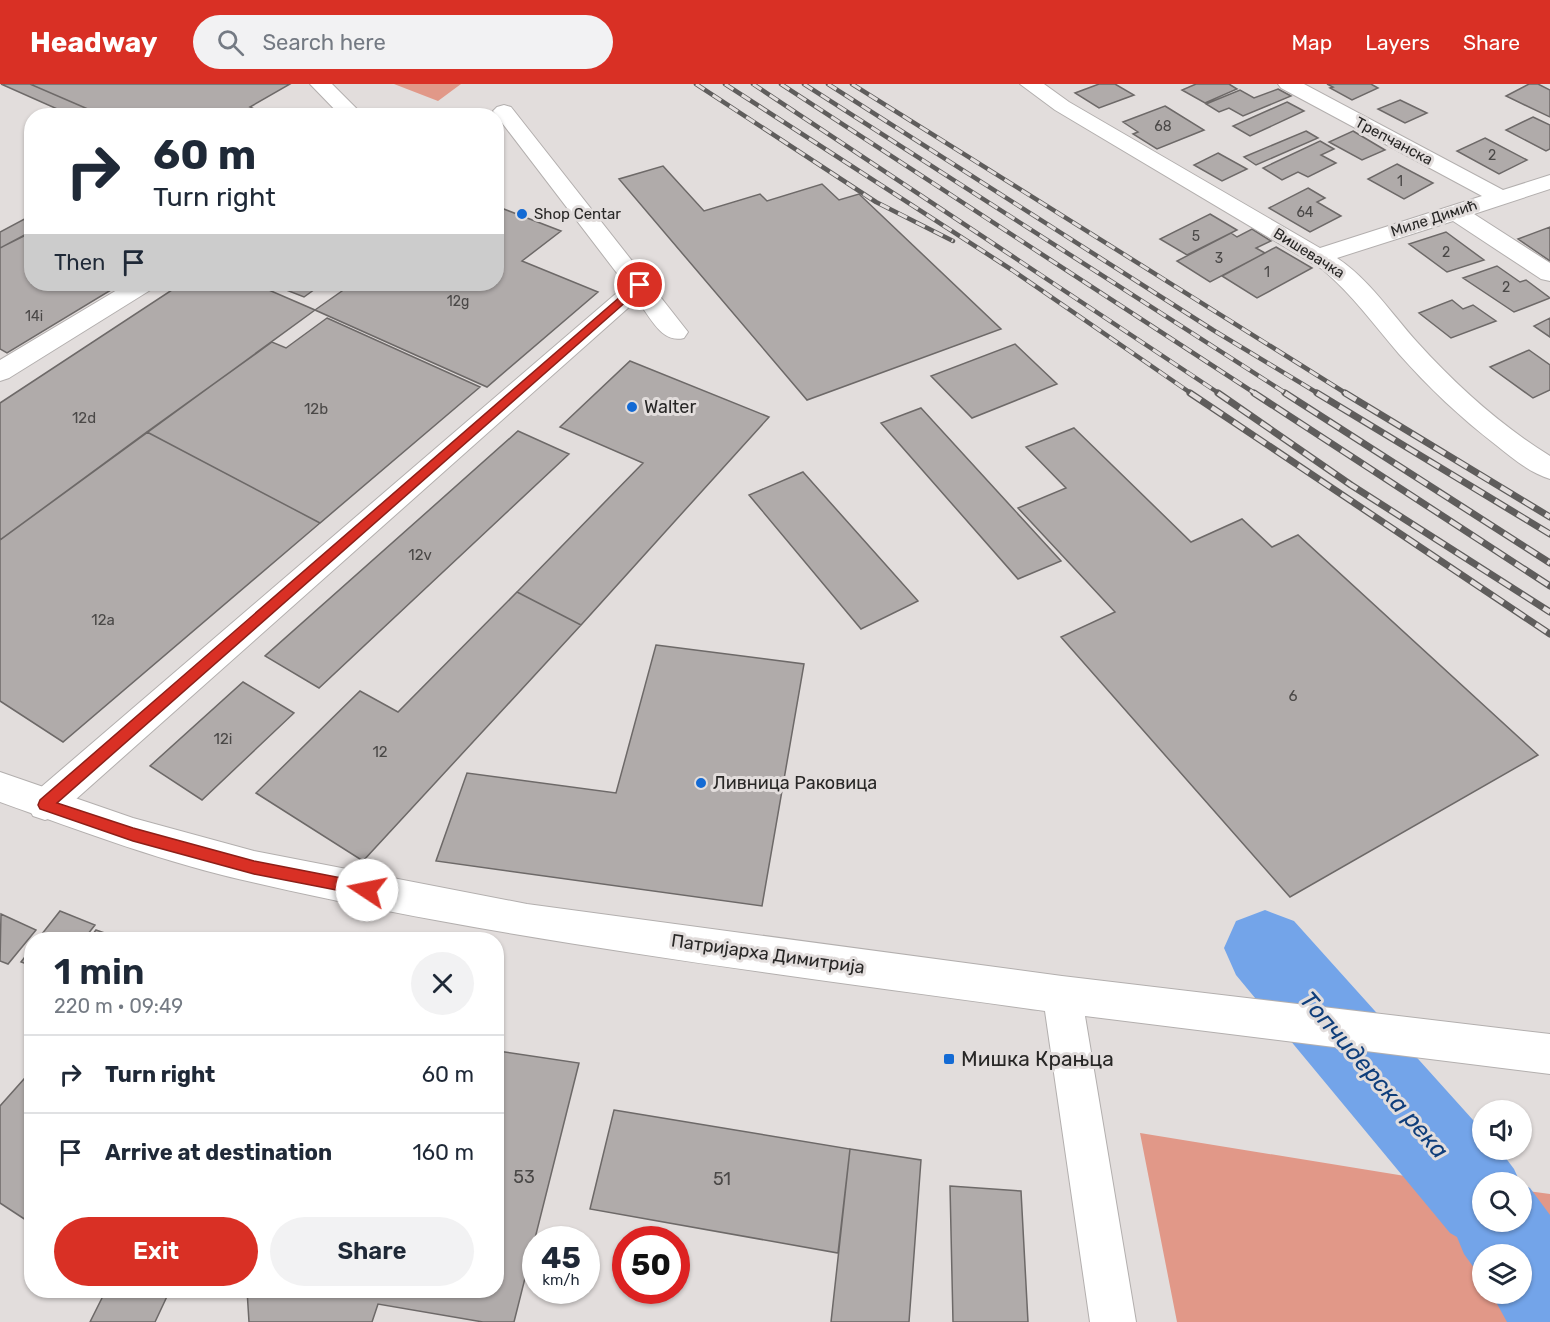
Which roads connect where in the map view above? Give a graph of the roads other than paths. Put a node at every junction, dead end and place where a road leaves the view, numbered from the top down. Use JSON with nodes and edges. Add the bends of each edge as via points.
{"nodes":[{"id":1,"x":320,"y":84,"type":"edge"},
{"id":2,"x":1030,"y":84,"type":"edge"},
{"id":3,"x":1288,"y":84,"type":"edge"},
{"id":4,"x":346,"y":108,"type":"edge"},
{"id":5,"x":504,"y":111,"type":"dead end"},
{"id":6,"x":1550,"y":182,"type":"edge"},
{"id":7,"x":1500,"y":197,"type":"junction"},
{"id":8,"x":1454,"y":211,"type":"junction"},
{"id":9,"x":1318,"y":255,"type":"junction"},
{"id":10,"x":1550,"y":274,"type":"edge"},
{"id":11,"x":640,"y":285,"type":"junction"},
{"id":12,"x":132,"y":291,"type":"edge"},
{"id":13,"x":675,"y":332,"type":"dead end"},
{"id":14,"x":0,"y":372,"type":"edge"},
{"id":15,"x":1550,"y":469,"type":"edge"},
{"id":16,"x":0,"y":787,"type":"edge"},
{"id":17,"x":45,"y":805,"type":"junction"},
{"id":18,"x":1062,"y":994,"type":"junction"},
{"id":19,"x":1550,"y":1054,"type":"edge"},
{"id":20,"x":1113,"y":1322,"type":"edge"}],
"edges":[{"from":1,"to":4,"type":"street"},
{"from":2,"to":9,"type":"street","name":"Вишевачка"},
{"from":3,"to":7,"type":"street","name":"Трепчанска"},
{"from":5,"to":11,"type":"street"},
{"from":6,"to":7,"type":"street","name":"Миле Димић"},
{"from":7,"to":8,"type":"street","name":"Миле Димић"},
{"from":8,"to":9,"type":"street","name":"Миле Димић"},
{"from":8,"to":10,"type":"street"},
{"from":9,"to":15,"type":"street","name":"Вишевачка","via":[[1362,291],[1407,347],[1456,396],[1519,451]]},
{"from":11,"to":13,"type":"street"},
{"from":11,"to":17,"type":"street"},
{"from":12,"to":14,"type":"street"},
{"from":16,"to":17,"type":"street","name":"Патријарха Димитрија"},
{"from":17,"to":18,"type":"street","name":"Патријарха Димитрија","via":[[254,867],[527,921]]},
{"from":18,"to":19,"type":"street","name":"Патријарха Димитрија"},
{"from":18,"to":20,"type":"street"}]}
